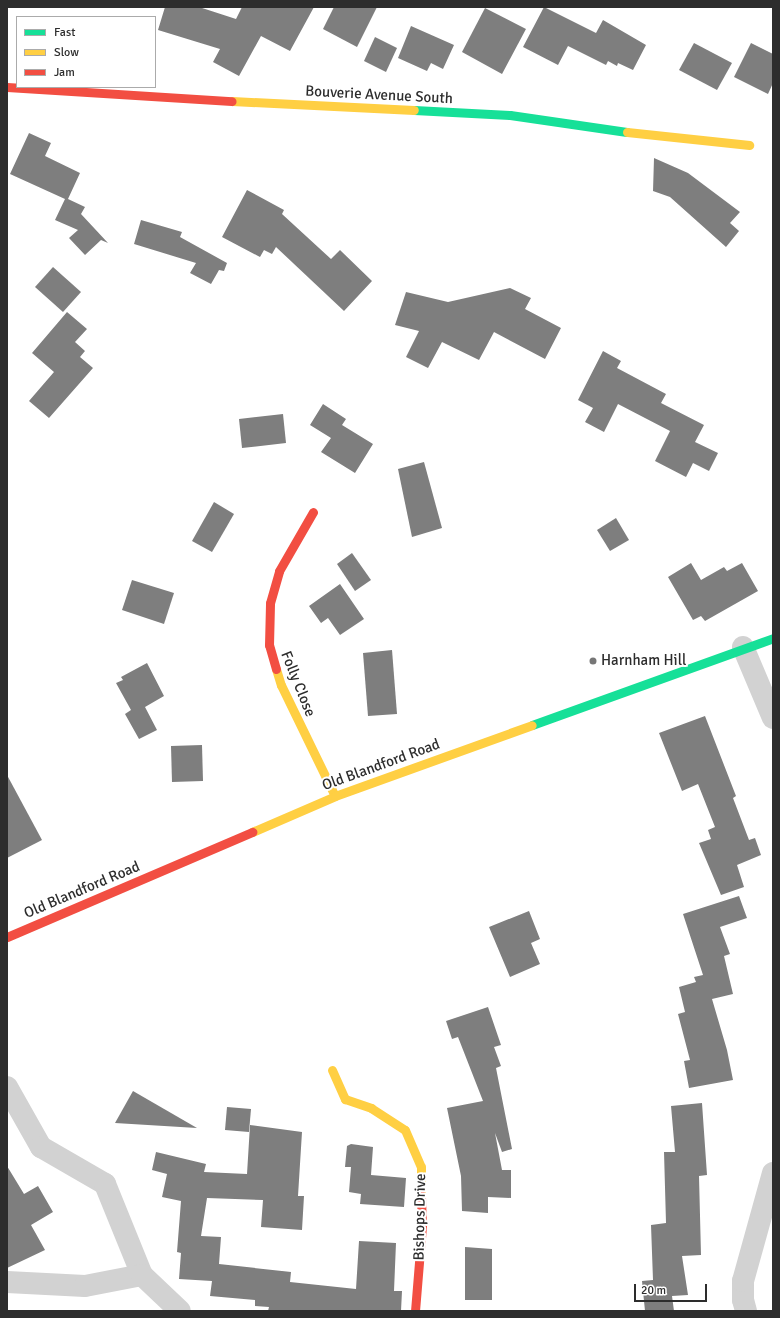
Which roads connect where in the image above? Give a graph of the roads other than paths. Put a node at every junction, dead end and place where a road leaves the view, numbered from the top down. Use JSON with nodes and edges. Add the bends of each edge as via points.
{"nodes":[{"id":1,"x":20,"y":88,"type":"edge"},
{"id":2,"x":749,"y":145,"type":"dead end"},
{"id":3,"x":313,"y":512,"type":"dead end"},
{"id":4,"x":773,"y":638,"type":"edge"},
{"id":5,"x":743,"y":648,"type":"junction"},
{"id":6,"x":773,"y":718,"type":"edge"},
{"id":7,"x":335,"y":796,"type":"junction"},
{"id":8,"x":7,"y":937,"type":"edge"},
{"id":9,"x":332,"y":1070,"type":"dead end"},
{"id":10,"x":7,"y":1087,"type":"edge"},
{"id":11,"x":773,"y":1172,"type":"edge"},
{"id":12,"x":142,"y":1275,"type":"junction"},
{"id":13,"x":7,"y":1282,"type":"edge"},
{"id":14,"x":180,"y":1311,"type":"edge"},
{"id":15,"x":415,"y":1311,"type":"edge"},
{"id":16,"x":746,"y":1311,"type":"edge"}],
"edges":[{"from":1,"to":2,"type":"street","name":"Bouverie Avenue South","via":[[510,115],[595,126],[640,135]]},
{"from":3,"to":7,"type":"street","name":"Folly Close","via":[[279,571],[270,603],[269,645],[281,685]]},
{"from":4,"to":5,"type":"street","name":"Old Blandford Road"},
{"from":5,"to":6,"type":"street"},
{"from":5,"to":7,"type":"street","name":"Old Blandford Road"},
{"from":7,"to":8,"type":"street","name":"Old Blandford Road"},
{"from":9,"to":15,"type":"street","name":"Bishops Drive","via":[[345,1099],[371,1108],[405,1130],[420,1167],[422,1226]]},
{"from":10,"to":12,"type":"street","via":[[41,1147],[105,1184]]},
{"from":11,"to":16,"type":"street","via":[[743,1281]]},
{"from":12,"to":13,"type":"street","via":[[85,1286]]},
{"from":12,"to":14,"type":"street"}]}
